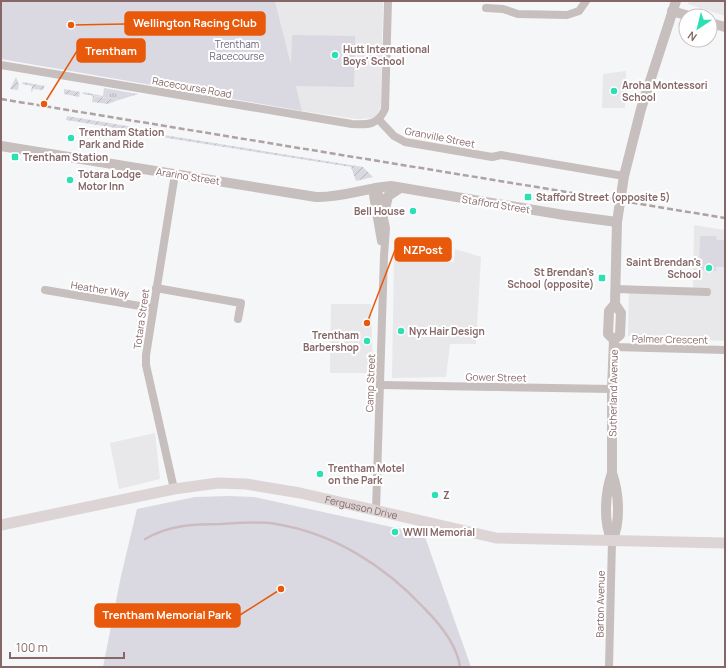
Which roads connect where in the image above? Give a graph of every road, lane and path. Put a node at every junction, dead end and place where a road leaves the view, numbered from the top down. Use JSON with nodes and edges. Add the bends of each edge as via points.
{"nodes":[{"id":1,"x":388,"y":1,"type":"edge"},
{"id":2,"x":586,"y":1,"type":"edge"},
{"id":3,"x":674,"y":6,"type":"edge"},
{"id":4,"x":486,"y":8,"type":"dead end"},
{"id":5,"x":1,"y":65,"type":"edge"},
{"id":6,"x":378,"y":120,"type":"junction"},
{"id":7,"x":1,"y":146,"type":"edge"},
{"id":8,"x":174,"y":174,"type":"junction"},
{"id":9,"x":624,"y":176,"type":"junction"},
{"id":10,"x":400,"y":188,"type":"junction"},
{"id":11,"x":376,"y":189,"type":"junction"},
{"id":12,"x":384,"y":213,"type":"junction"},
{"id":13,"x":617,"y":222,"type":"junction"},
{"id":14,"x":384,"y":256,"type":"junction"},
{"id":15,"x":156,"y":288,"type":"junction"},
{"id":16,"x":616,"y":289,"type":"junction"},
{"id":17,"x":45,"y":290,"type":"dead end"},
{"id":18,"x":707,"y":292,"type":"dead end"},
{"id":19,"x":152,"y":308,"type":"junction"},
{"id":20,"x":238,"y":319,"type":"dead end"},
{"id":21,"x":614,"y":344,"type":"junction"},
{"id":22,"x":725,"y":350,"type":"edge"},
{"id":23,"x":381,"y":385,"type":"junction"},
{"id":24,"x":612,"y":389,"type":"junction"},
{"id":25,"x":174,"y":489,"type":"junction"},
{"id":26,"x":376,"y":510,"type":"junction"},
{"id":27,"x":1,"y":525,"type":"edge"},
{"id":28,"x":612,"y":541,"type":"junction"},
{"id":29,"x":725,"y":543,"type":"edge"},
{"id":30,"x":609,"y":667,"type":"edge"}],
"edges":[{"from":1,"to":6,"type":"street","via":[[386,104]]},
{"from":2,"to":4,"type":"street","via":[[579,11],[567,15],[518,14],[503,9]]},
{"from":3,"to":9,"type":"street","name":"Sutherland Avenue","via":[[641,109]]},
{"from":5,"to":6,"type":"street","name":"Racecourse Road","via":[[352,124],[369,125]]},
{"from":6,"to":9,"type":"street","name":"Granville Street","via":[[394,136],[405,142]]},
{"from":7,"to":8,"type":"street","name":"Ararino Street"},
{"from":8,"to":11,"type":"street","name":"Ararino Street","via":[[316,197]]},
{"from":8,"to":15,"type":"street","name":"Totara Street"},
{"from":9,"to":13,"type":"street","name":"Sutherland Avenue"},
{"from":10,"to":11,"type":"street","name":"Stafford Street"},
{"from":10,"to":12,"type":"street","via":[[388,196]]},
{"from":10,"to":13,"type":"street","name":"Stafford Street"},
{"from":11,"to":12,"type":"street","name":"Camp Street"},
{"from":11,"to":14,"type":"street","name":"Camp Street","via":[[373,195]]},
{"from":12,"to":14,"type":"street","name":"Camp Street"},
{"from":13,"to":16,"type":"street","name":"Sutherland Avenue"},
{"from":14,"to":23,"type":"street","name":"Camp Street"},
{"from":15,"to":19,"type":"street","name":"Totara Street"},
{"from":15,"to":20,"type":"street","via":[[241,303]]},
{"from":16,"to":18,"type":"street"},
{"from":16,"to":21,"type":"street","name":"Sutherland Avenue","via":[[615,304],[609,311],[608,334]]},
{"from":17,"to":19,"type":"street","name":"Heather Way"},
{"from":19,"to":25,"type":"street","name":"Totara Street","via":[[146,365]]},
{"from":21,"to":22,"type":"street","name":"Palmer Crescent"},
{"from":21,"to":24,"type":"street","name":"Sutherland Avenue"},
{"from":23,"to":24,"type":"street","name":"Gower Street"},
{"from":23,"to":26,"type":"street","name":"Camp Street"},
{"from":24,"to":28,"type":"street","name":"Sutherland Avenue","via":[[612,473],[608,487],[607,529]]},
{"from":25,"to":26,"type":"main road","name":"Fergusson Drive","via":[[218,483],[246,484]]},
{"from":25,"to":27,"type":"main road","name":"Fergusson Drive"},
{"from":26,"to":28,"type":"main road","name":"Fergusson Drive","via":[[496,538]]},
{"from":28,"to":29,"type":"main road","name":"Fergusson Drive"},
{"from":28,"to":30,"type":"street","name":"Barton Avenue"}]}
